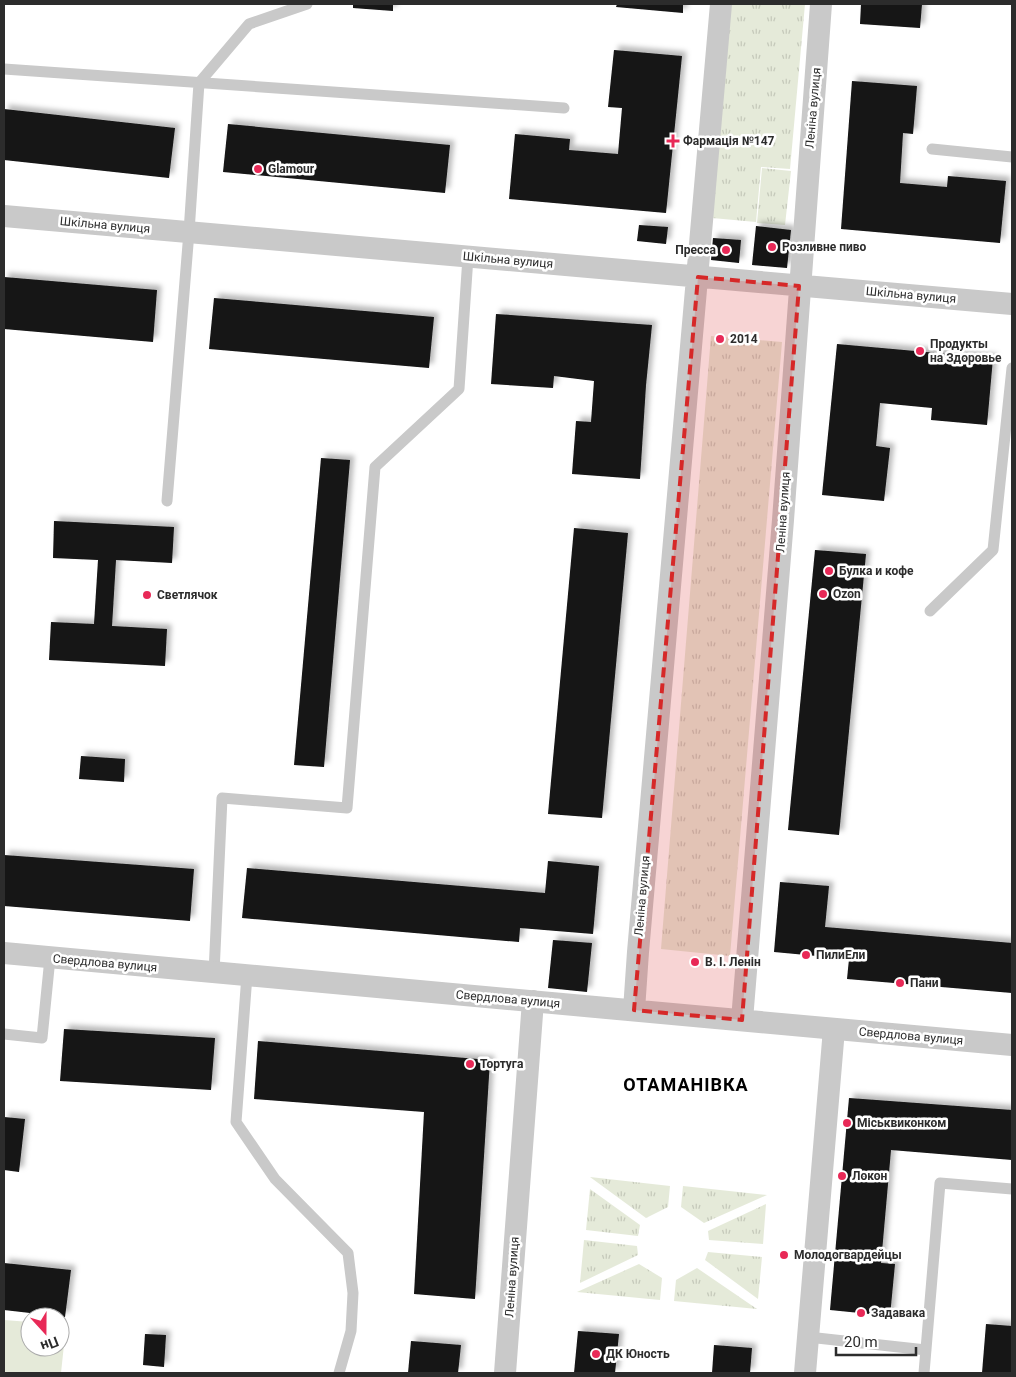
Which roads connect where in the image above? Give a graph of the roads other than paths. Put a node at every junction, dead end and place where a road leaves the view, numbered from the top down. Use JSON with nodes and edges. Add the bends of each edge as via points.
{"nodes":[{"id":1,"x":307,"y":4,"type":"edge"},
{"id":2,"x":721,"y":4,"type":"edge"},
{"id":3,"x":821,"y":4,"type":"edge"},
{"id":4,"x":4,"y":69,"type":"edge"},
{"id":5,"x":199,"y":83,"type":"junction"},
{"id":6,"x":564,"y":108,"type":"dead end"},
{"id":7,"x":932,"y":149,"type":"dead end"},
{"id":8,"x":1012,"y":157,"type":"edge"},
{"id":9,"x":4,"y":216,"type":"edge"},
{"id":10,"x":189,"y":232,"type":"junction"},
{"id":11,"x":468,"y":257,"type":"junction"},
{"id":12,"x":698,"y":277,"type":"junction"},
{"id":13,"x":799,"y":286,"type":"junction"},
{"id":14,"x":1012,"y":304,"type":"edge"},
{"id":15,"x":1012,"y":368,"type":"edge"},
{"id":16,"x":167,"y":500,"type":"dead end"},
{"id":17,"x":930,"y":610,"type":"dead end"},
{"id":18,"x":4,"y":953,"type":"edge"},
{"id":19,"x":50,"y":958,"type":"junction"},
{"id":20,"x":214,"y":972,"type":"junction"},
{"id":21,"x":247,"y":976,"type":"junction"},
{"id":22,"x":533,"y":1001,"type":"junction"},
{"id":23,"x":634,"y":1010,"type":"junction"},
{"id":24,"x":742,"y":1020,"type":"junction"},
{"id":25,"x":834,"y":1029,"type":"junction"},
{"id":26,"x":4,"y":1034,"type":"edge"},
{"id":27,"x":1012,"y":1045,"type":"edge"},
{"id":28,"x":1012,"y":1189,"type":"edge"},
{"id":29,"x":808,"y":1337,"type":"junction"},
{"id":30,"x":926,"y":1350,"type":"junction"},
{"id":31,"x":339,"y":1373,"type":"edge"},
{"id":32,"x":505,"y":1373,"type":"edge"},
{"id":33,"x":805,"y":1373,"type":"edge"},
{"id":34,"x":924,"y":1373,"type":"edge"}],
"edges":[{"from":1,"to":5,"type":"lane","via":[[249,24]]},
{"from":2,"to":12,"type":"street","name":"Леніна вулиця"},
{"from":3,"to":13,"type":"street","name":"Леніна вулиця"},
{"from":4,"to":5,"type":"lane"},
{"from":5,"to":6,"type":"lane"},
{"from":5,"to":10,"type":"lane"},
{"from":7,"to":8,"type":"lane"},
{"from":9,"to":10,"type":"street","name":"Шкільна вулиця"},
{"from":10,"to":11,"type":"street","name":"Шкільна вулиця"},
{"from":10,"to":16,"type":"lane"},
{"from":11,"to":12,"type":"street","name":"Шкільна вулиця"},
{"from":11,"to":20,"type":"lane","via":[[459,390],[375,467],[347,808],[222,798]]},
{"from":12,"to":13,"type":"street","name":"Шкільна вулиця"},
{"from":12,"to":23,"type":"street","name":"Леніна вулиця"},
{"from":13,"to":14,"type":"street","name":"Шкільна вулиця"},
{"from":13,"to":24,"type":"street","name":"Леніна вулиця"},
{"from":15,"to":17,"type":"lane","via":[[993,550]]},
{"from":18,"to":19,"type":"street","name":"Свердлова вулиця"},
{"from":19,"to":20,"type":"street","name":"Свердлова вулиця"},
{"from":19,"to":26,"type":"lane","via":[[42,1038]]},
{"from":20,"to":21,"type":"street","name":"Свердлова вулиця"},
{"from":21,"to":22,"type":"street","name":"Свердлова вулиця"},
{"from":21,"to":31,"type":"lane","via":[[236,1122],[275,1179],[348,1253],[353,1293],[351,1331]]},
{"from":22,"to":23,"type":"street","name":"Свердлова вулиця"},
{"from":22,"to":32,"type":"street","name":"Леніна вулиця"},
{"from":23,"to":24,"type":"street","name":"Свердлова вулиця"},
{"from":24,"to":25,"type":"street","name":"Свердлова вулиця"},
{"from":25,"to":27,"type":"street","name":"Свердлова вулиця"},
{"from":25,"to":29,"type":"street"},
{"from":28,"to":30,"type":"lane","via":[[940,1183]]},
{"from":29,"to":30,"type":"lane"},
{"from":29,"to":33,"type":"street"},
{"from":30,"to":34,"type":"lane"}]}
